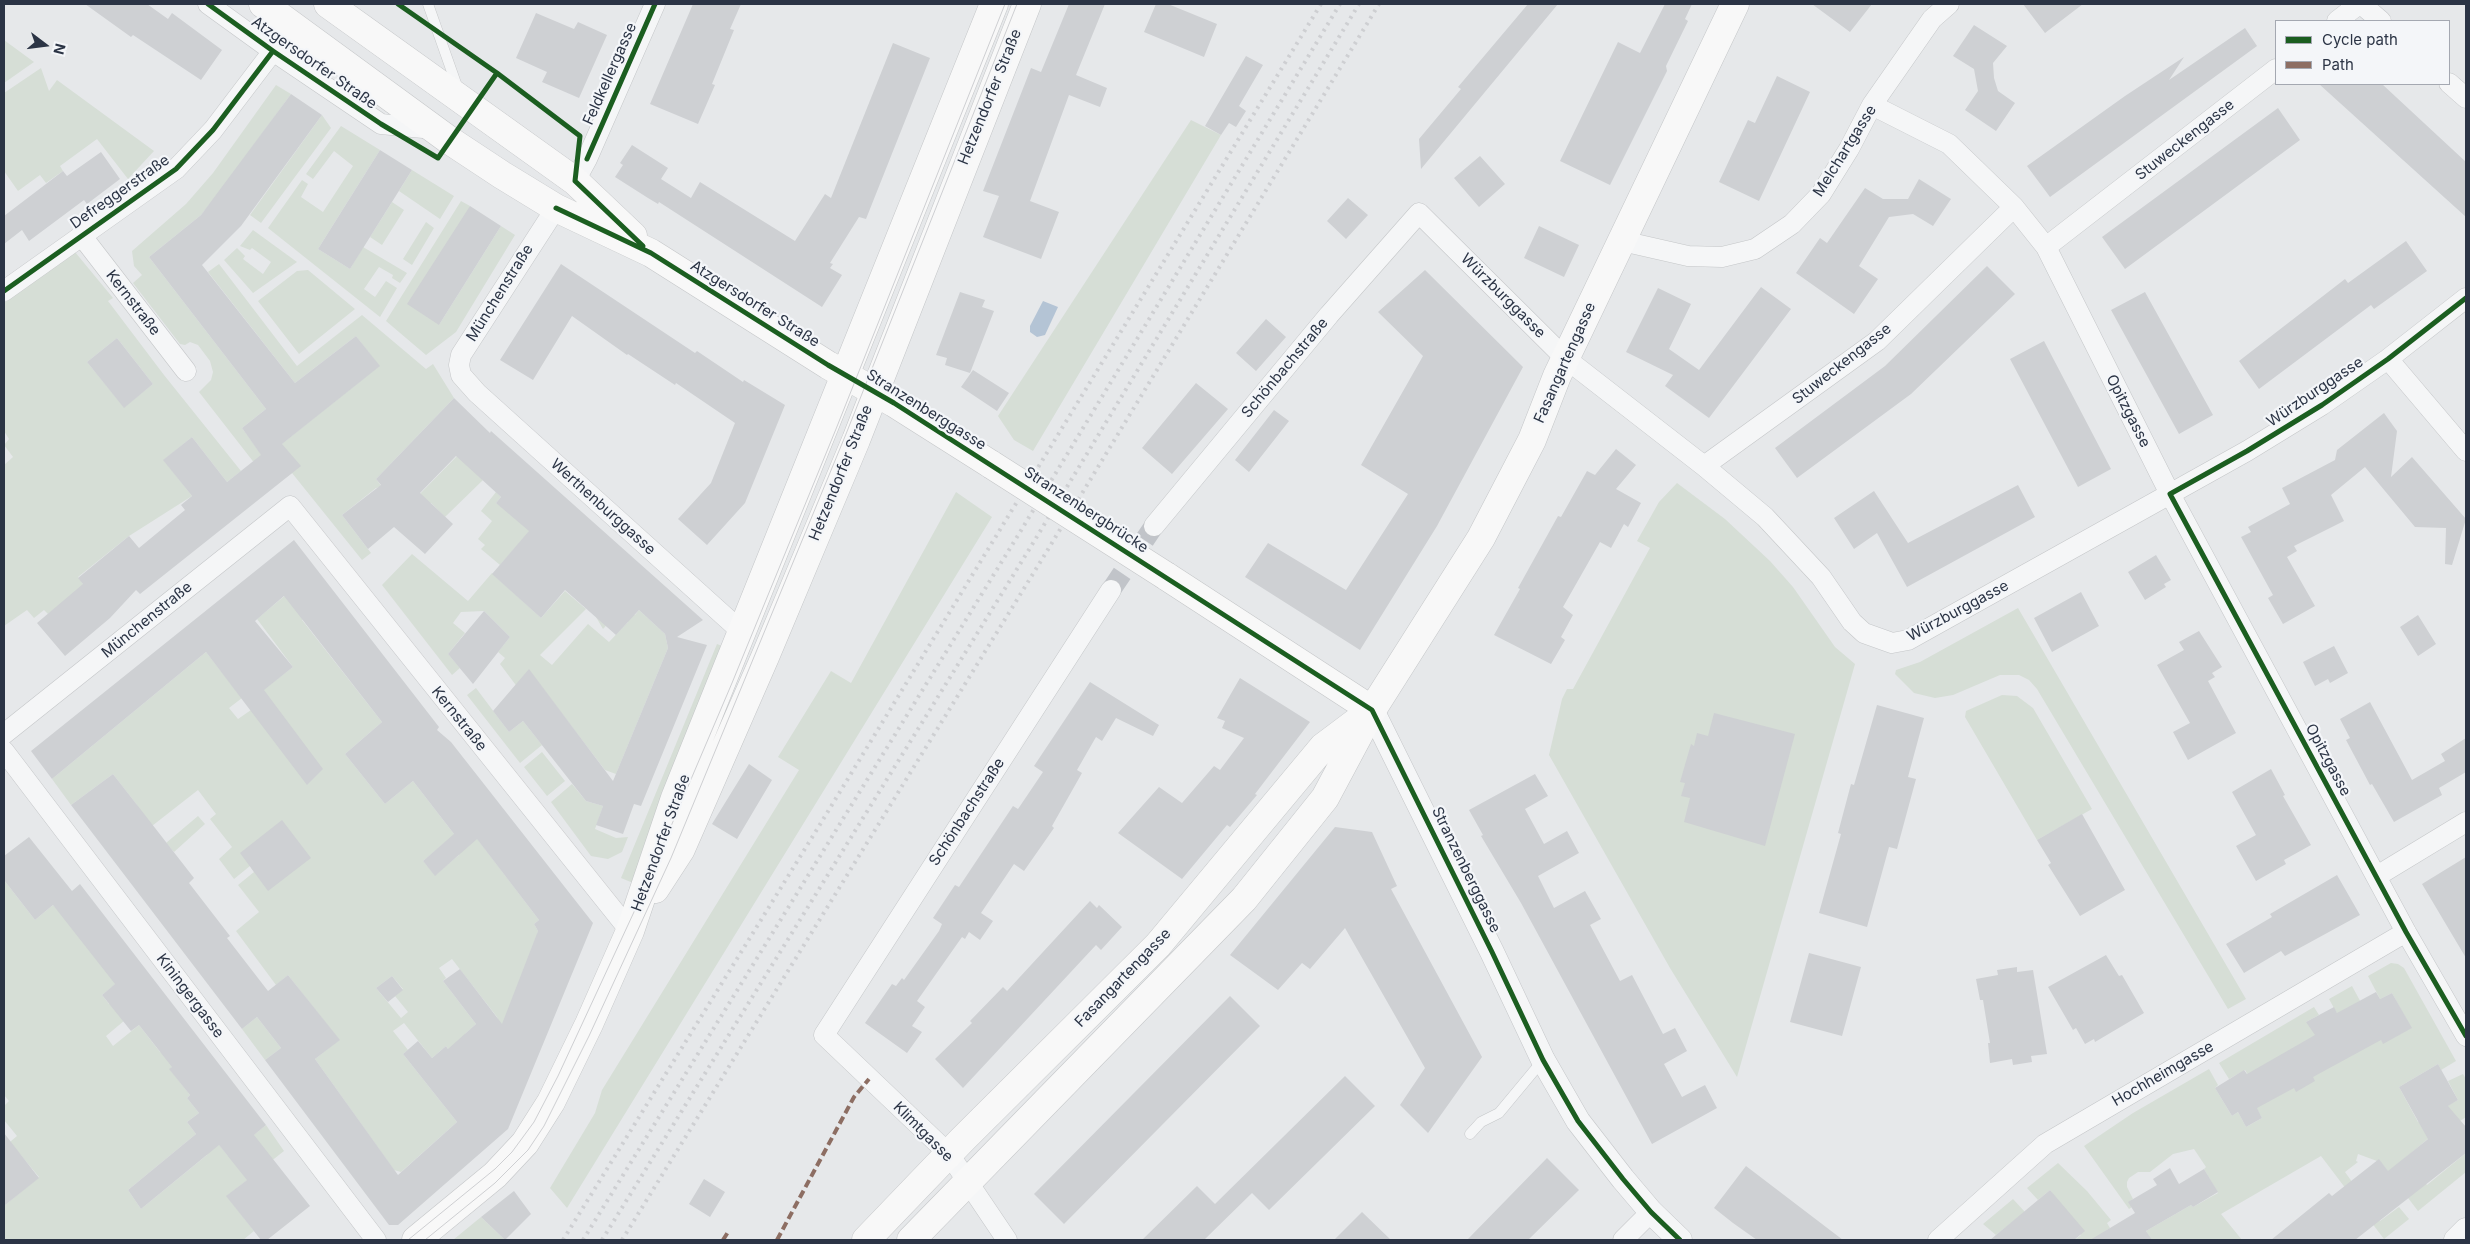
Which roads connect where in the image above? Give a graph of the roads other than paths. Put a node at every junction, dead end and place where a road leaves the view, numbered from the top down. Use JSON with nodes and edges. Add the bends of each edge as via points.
{"nodes":[{"id":1,"x":208,"y":4,"type":"edge"},
{"id":2,"x":263,"y":4,"type":"edge"},
{"id":3,"x":328,"y":4,"type":"edge"},
{"id":4,"x":428,"y":4,"type":"edge"},
{"id":5,"x":655,"y":4,"type":"edge"},
{"id":6,"x":994,"y":4,"type":"edge"},
{"id":7,"x":1027,"y":4,"type":"edge"},
{"id":8,"x":1735,"y":4,"type":"edge"},
{"id":9,"x":1949,"y":4,"type":"edge"},
{"id":10,"x":2360,"y":4,"type":"edge"},
{"id":11,"x":2338,"y":20,"type":"edge"},
{"id":12,"x":2380,"y":20,"type":"edge"},
{"id":13,"x":272,"y":51,"type":"junction"},
{"id":14,"x":2275,"y":70,"type":"edge"},
{"id":15,"x":2450,"y":83,"type":"edge"},
{"id":16,"x":2466,"y":98,"type":"edge"},
{"id":17,"x":462,"y":100,"type":"junction"},
{"id":18,"x":1872,"y":105,"type":"junction"},
{"id":19,"x":434,"y":129,"type":"junction"},
{"id":20,"x":575,"y":181,"type":"junction"},
{"id":21,"x":2014,"y":207,"type":"junction"},
{"id":22,"x":556,"y":208,"type":"junction"},
{"id":23,"x":1419,"y":213,"type":"joint"},
{"id":24,"x":81,"y":235,"type":"junction"},
{"id":25,"x":1622,"y":241,"type":"junction"},
{"id":26,"x":2046,"y":246,"type":"junction"},
{"id":27,"x":651,"y":253,"type":"junction"},
{"id":28,"x":4,"y":291,"type":"edge"},
{"id":29,"x":2466,"y":298,"type":"edge"},
{"id":30,"x":1565,"y":358,"type":"junction"},
{"id":31,"x":2388,"y":359,"type":"junction"},
{"id":32,"x":186,"y":371,"type":"dead end"},
{"id":33,"x":846,"y":376,"type":"junction"},
{"id":34,"x":466,"y":381,"type":"joint"},
{"id":35,"x":874,"y":391,"type":"junction"},
{"id":36,"x":2466,"y":451,"type":"edge"},
{"id":37,"x":992,"y":466,"type":"joint"},
{"id":38,"x":1704,"y":466,"type":"junction"},
{"id":39,"x":2170,"y":494,"type":"junction"},
{"id":40,"x":290,"y":506,"type":"joint"},
{"id":41,"x":1154,"y":526,"type":"tunnel mouth"},
{"id":42,"x":1111,"y":590,"type":"tunnel mouth"},
{"id":43,"x":742,"y":632,"type":"junction"},
{"id":44,"x":1372,"y":710,"type":"junction"},
{"id":45,"x":4,"y":734,"type":"edge"},
{"id":46,"x":4,"y":751,"type":"edge"},
{"id":47,"x":2466,"y":822,"type":"edge"},
{"id":48,"x":2376,"y":876,"type":"junction"},
{"id":49,"x":630,"y":931,"type":"junction"},
{"id":50,"x":2406,"y":932,"type":"junction"},
{"id":51,"x":824,"y":1036,"type":"joint"},
{"id":52,"x":2466,"y":1036,"type":"edge"},
{"id":53,"x":1543,"y":1060,"type":"junction"},
{"id":54,"x":1470,"y":1134,"type":"dead end"},
{"id":55,"x":949,"y":1154,"type":"junction"},
{"id":56,"x":966,"y":1182,"type":"junction"},
{"id":57,"x":1651,"y":1212,"type":"junction"},
{"id":58,"x":2466,"y":1230,"type":"edge"},
{"id":59,"x":376,"y":1240,"type":"edge"},
{"id":60,"x":416,"y":1240,"type":"edge"},
{"id":61,"x":866,"y":1240,"type":"edge"},
{"id":62,"x":911,"y":1240,"type":"edge"},
{"id":63,"x":1007,"y":1240,"type":"edge"},
{"id":64,"x":1622,"y":1240,"type":"edge"},
{"id":65,"x":1680,"y":1240,"type":"edge"},
{"id":66,"x":1938,"y":1240,"type":"edge"},
{"id":67,"x":2456,"y":1240,"type":"edge"}],
"edges":[{"from":1,"to":13,"type":"street","name":"Atzgersdorfer Straße"},
{"from":2,"to":19,"type":"main road","name":"Atzgersdorfer Straße"},
{"from":3,"to":17,"type":"main road","name":"Atzgersdorfer Straße"},
{"from":4,"to":17,"type":"lane"},
{"from":5,"to":20,"type":"street","name":"Feldkellergasse"},
{"from":6,"to":33,"type":"main road","name":"Hetzendorfer Straße"},
{"from":7,"to":35,"type":"main road","name":"Hetzendorfer Straße"},
{"from":8,"to":25,"type":"main road","name":"Fasangartengasse"},
{"from":9,"to":18,"type":"street","name":"Melchartgasse","via":[[1932,19]]},
{"from":10,"to":11,"type":"street"},
{"from":10,"to":12,"type":"street"},
{"from":13,"to":19,"type":"street","name":"Atzgersdorfer Straße","via":[[381,124]]},
{"from":13,"to":24,"type":"street","name":"Defreggerstraße","via":[[213,130],[176,169]]},
{"from":14,"to":26,"type":"street","name":"Stuweckengasse"},
{"from":15,"to":16,"type":"street"},
{"from":17,"to":20,"type":"main road","name":"Atzgersdorfer Straße"},
{"from":18,"to":21,"type":"street","name":"Opitzgasse","via":[[1949,144]]},
{"from":18,"to":25,"type":"street","name":"Melchartgasse","via":[[1821,194],[1792,224],[1755,249],[1722,257],[1688,256]]},
{"from":19,"to":22,"type":"main road","name":"Atzgersdorfer Straße"},
{"from":20,"to":27,"type":"main road","name":"Atzgersdorfer Straße"},
{"from":21,"to":26,"type":"street","name":"Opitzgasse"},
{"from":21,"to":38,"type":"street","name":"Stuweckengasse","via":[[1877,341]]},
{"from":22,"to":27,"type":"main road","name":"Atzgersdorfer Straße"},
{"from":22,"to":34,"type":"street","name":"Münchenstraße","via":[[461,355],[459,369]]},
{"from":23,"to":30,"type":"street","name":"Würzburggasse"},
{"from":23,"to":41,"type":"street","name":"Schönbachstraße","via":[[1329,315]]},
{"from":24,"to":28,"type":"street","name":"Defreggerstraße"},
{"from":24,"to":32,"type":"street","name":"Kernstraße"},
{"from":25,"to":30,"type":"main road","name":"Fasangartengasse"},
{"from":26,"to":39,"type":"street","name":"Opitzgasse"},
{"from":27,"to":33,"type":"main road","name":"Atzgersdorfer Straße"},
{"from":29,"to":31,"type":"street","name":"Würzburggasse"},
{"from":30,"to":38,"type":"street","name":"Würzburggasse"},
{"from":30,"to":44,"type":"main road","name":"Fasangartengasse","via":[[1532,440],[1481,538]]},
{"from":31,"to":36,"type":"street"},
{"from":31,"to":39,"type":"street","name":"Würzburggasse","via":[[2297,420]]},
{"from":33,"to":35,"type":"main road","name":"Stranzenberggasse"},
{"from":33,"to":43,"type":"main road","name":"Hetzendorfer Straße"},
{"from":34,"to":43,"type":"street","name":"Werthenburggasse"},
{"from":35,"to":37,"type":"main road","name":"Stranzenberggasse"},
{"from":35,"to":49,"type":"main road","name":"Hetzendorfer Straße","via":[[769,648],[681,849]]},
{"from":37,"to":44,"type":"main road","name":"Stranzenbergbrücke","bridge":true},
{"from":38,"to":39,"type":"street","name":"Würzburggasse","via":[[1797,548],[1864,634],[1892,643],[1908,640]]},
{"from":39,"to":48,"type":"street","name":"Opitzgasse"},
{"from":40,"to":45,"type":"street","name":"Münchenstraße"},
{"from":40,"to":49,"type":"street","name":"Kernstraße"},
{"from":42,"to":51,"type":"street","name":"Schönbachstraße"},
{"from":43,"to":49,"type":"main road","name":"Hetzendorfer Straße","via":[[675,798]]},
{"from":44,"to":53,"type":"street","name":"Stranzenberggasse"},
{"from":44,"to":55,"type":"main road","name":"Fasangartengasse","via":[[1323,747],[1158,945]]},
{"from":44,"to":56,"type":"main road","name":"Fasangartengasse","via":[[1325,798],[1244,899]]},
{"from":46,"to":59,"type":"street","name":"Kiningergasse"},
{"from":47,"to":48,"type":"street"},
{"from":48,"to":50,"type":"street","name":"Opitzgasse"},
{"from":49,"to":60,"type":"main road","name":"Hetzendorfer Straße","via":[[574,1056],[538,1124],[495,1175]]},
{"from":50,"to":52,"type":"street","name":"Opitzgasse"},
{"from":50,"to":66,"type":"street","name":"Hochheimgasse","via":[[2045,1144]]},
{"from":51,"to":55,"type":"street","name":"Klimtgasse"},
{"from":53,"to":54,"type":"lane","via":[[1499,1113],[1481,1122]]},
{"from":53,"to":57,"type":"street","name":"Stranzenberggasse","via":[[1578,1121]]},
{"from":55,"to":56,"type":"street","name":"Klimtgasse"},
{"from":55,"to":61,"type":"main road","name":"Fasangartengasse"},
{"from":56,"to":62,"type":"main road","name":"Fasangartengasse"},
{"from":56,"to":63,"type":"street","name":"Klimtgasse"},
{"from":57,"to":64,"type":"street"},
{"from":57,"to":65,"type":"street","name":"Stranzenberggasse"},
{"from":58,"to":67,"type":"street"}]}
